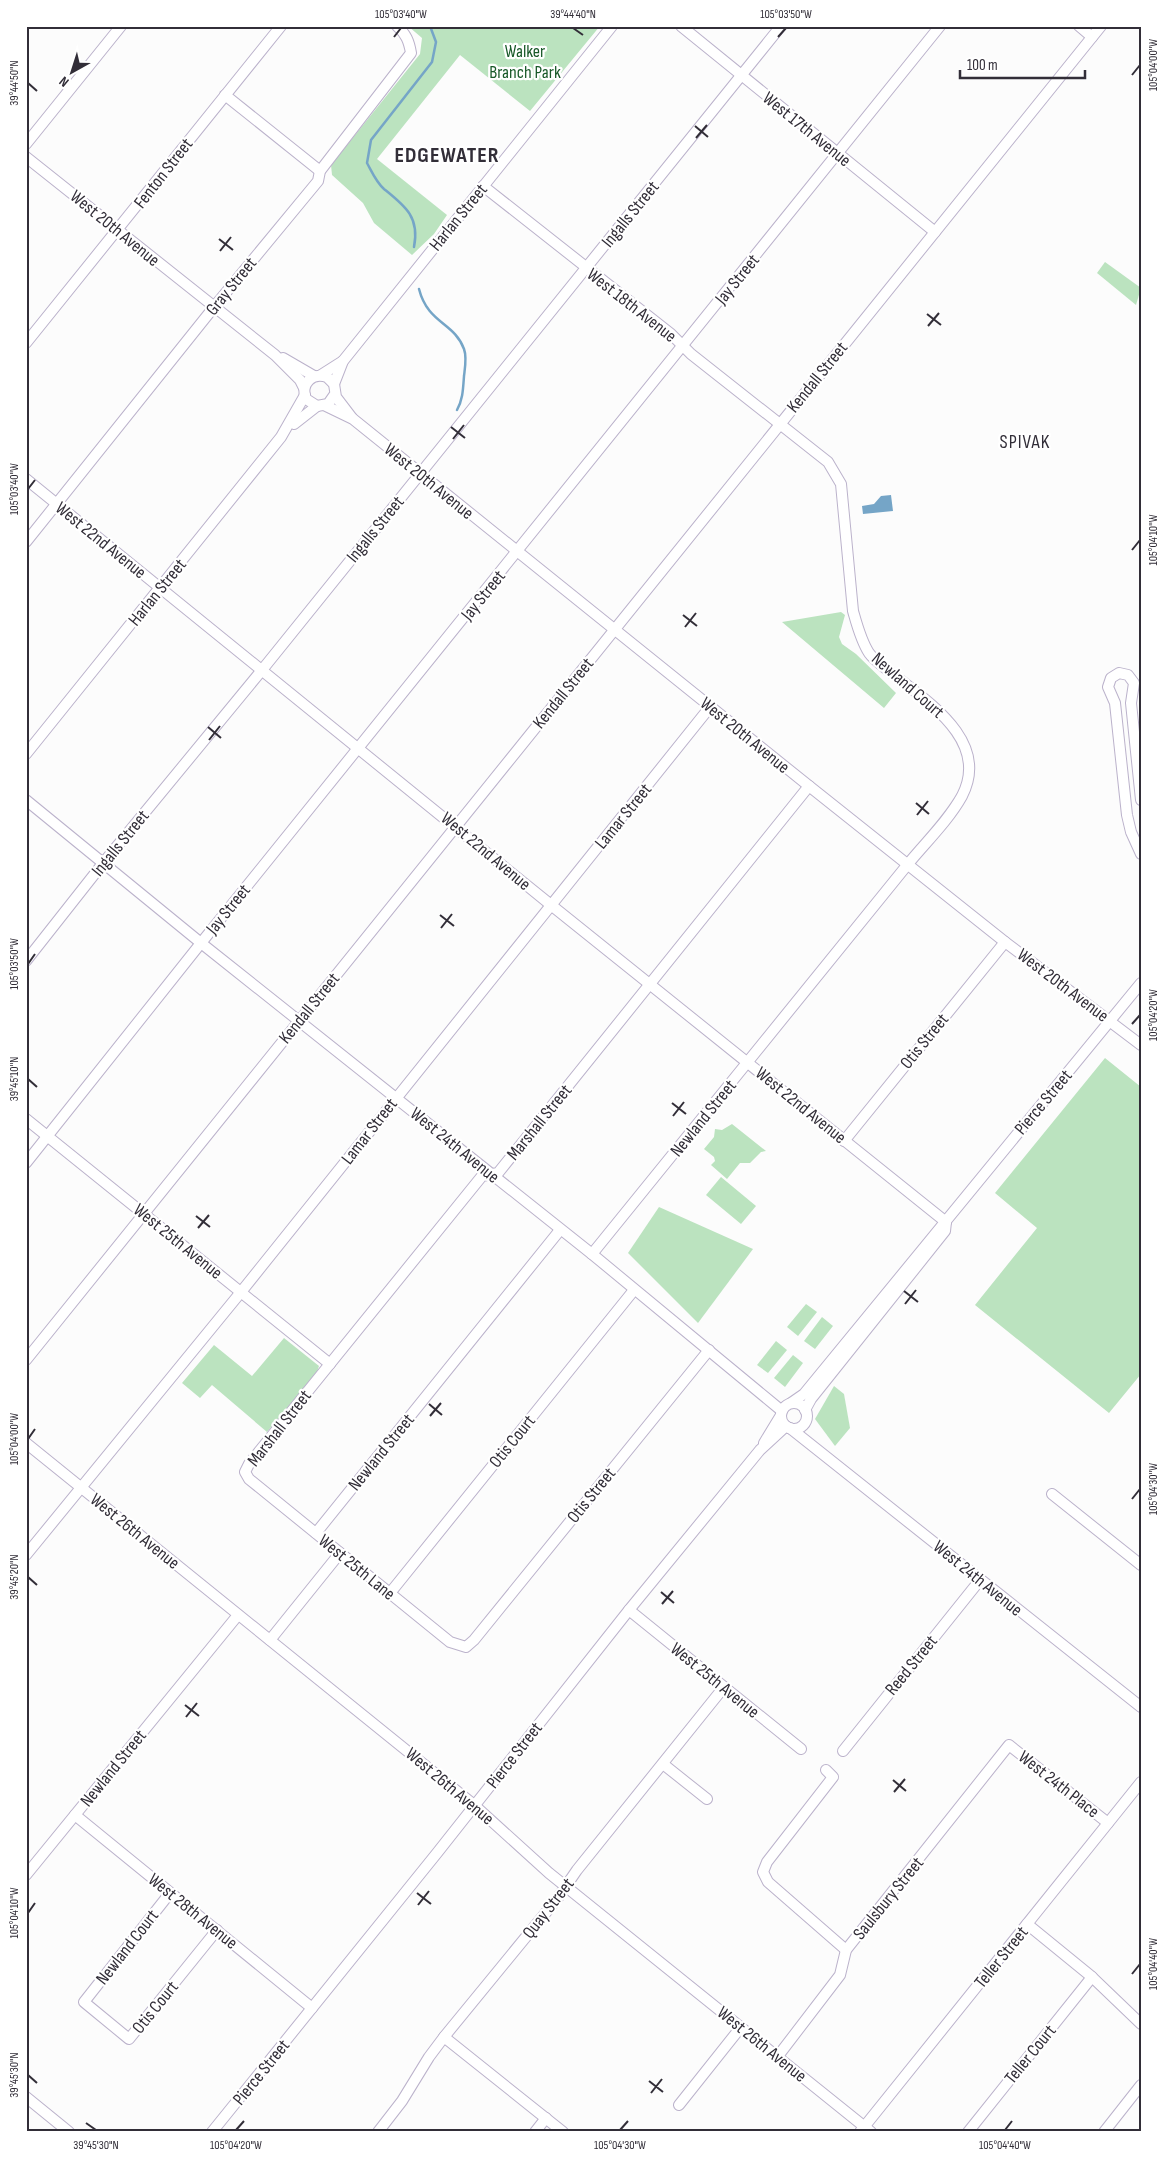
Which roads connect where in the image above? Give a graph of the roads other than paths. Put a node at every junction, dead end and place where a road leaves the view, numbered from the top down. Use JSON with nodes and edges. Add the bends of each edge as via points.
{"nodes":[{"id":1,"x":121,"y":26,"type":"edge"},
{"id":2,"x":281,"y":26,"type":"edge"},
{"id":3,"x":397,"y":26,"type":"edge"},
{"id":4,"x":612,"y":26,"type":"edge"},
{"id":5,"x":681,"y":26,"type":"edge"},
{"id":6,"x":781,"y":26,"type":"edge"},
{"id":7,"x":940,"y":26,"type":"edge"},
{"id":8,"x":1079,"y":26,"type":"edge"},
{"id":9,"x":1101,"y":26,"type":"edge"},
{"id":10,"x":1092,"y":37,"type":"junction"},
{"id":11,"x":740,"y":75,"type":"junction"},
{"id":12,"x":225,"y":95,"type":"junction"},
{"id":13,"x":26,"y":144,"type":"edge"},
{"id":14,"x":838,"y":154,"type":"junction"},
{"id":15,"x":26,"y":157,"type":"edge"},
{"id":16,"x":320,"y":171,"type":"junction"},
{"id":17,"x":483,"y":186,"type":"junction"},
{"id":18,"x":118,"y":230,"type":"junction"},
{"id":19,"x":935,"y":232,"type":"junction"},
{"id":20,"x":586,"y":268,"type":"junction"},
{"id":21,"x":214,"y":307,"type":"junction"},
{"id":22,"x":26,"y":344,"type":"edge"},
{"id":23,"x":684,"y":346,"type":"junction"},
{"id":24,"x":275,"y":355,"type":"junction"},
{"id":25,"x":343,"y":361,"type":"junction"},
{"id":26,"x":318,"y":375,"type":"junction"},
{"id":27,"x":334,"y":389,"type":"junction"},
{"id":28,"x":304,"y":391,"type":"junction"},
{"id":29,"x":320,"y":406,"type":"junction"},
{"id":30,"x":353,"y":419,"type":"junction"},
{"id":31,"x":780,"y":424,"type":"junction"},
{"id":32,"x":287,"y":429,"type":"junction"},
{"id":33,"x":420,"y":473,"type":"junction"},
{"id":34,"x":26,"y":479,"type":"edge"},
{"id":35,"x":841,"y":484,"type":"joint"},
{"id":36,"x":57,"y":504,"type":"junction"},
{"id":37,"x":26,"y":542,"type":"edge"},
{"id":38,"x":517,"y":552,"type":"junction"},
{"id":39,"x":160,"y":588,"type":"junction"},
{"id":40,"x":615,"y":630,"type":"junction"},
{"id":41,"x":262,"y":670,"type":"junction"},
{"id":42,"x":710,"y":707,"type":"junction"},
{"id":43,"x":360,"y":748,"type":"junction"},
{"id":44,"x":26,"y":754,"type":"edge"},
{"id":45,"x":808,"y":786,"type":"junction"},
{"id":46,"x":26,"y":800,"type":"edge"},
{"id":47,"x":1141,"y":800,"type":"edge"},
{"id":48,"x":456,"y":826,"type":"junction"},
{"id":49,"x":1141,"y":854,"type":"edge"},
{"id":50,"x":104,"y":862,"type":"junction"},
{"id":51,"x":908,"y":864,"type":"junction"},
{"id":52,"x":551,"y":905,"type":"junction"},
{"id":53,"x":1004,"y":942,"type":"junction"},
{"id":54,"x":201,"y":943,"type":"junction"},
{"id":55,"x":26,"y":961,"type":"edge"},
{"id":56,"x":1141,"y":983,"type":"edge"},
{"id":57,"x":650,"y":985,"type":"junction"},
{"id":58,"x":299,"y":1020,"type":"junction"},
{"id":59,"x":1110,"y":1020,"type":"junction"},
{"id":60,"x":1141,"y":1045,"type":"edge"},
{"id":61,"x":749,"y":1063,"type":"junction"},
{"id":62,"x":396,"y":1097,"type":"junction"},
{"id":63,"x":26,"y":1119,"type":"edge"},
{"id":64,"x":48,"y":1136,"type":"junction"},
{"id":65,"x":844,"y":1141,"type":"junction"},
{"id":66,"x":26,"y":1163,"type":"edge"},
{"id":67,"x":492,"y":1174,"type":"junction"},
{"id":68,"x":145,"y":1214,"type":"junction"},
{"id":69,"x":946,"y":1222,"type":"junction"},
{"id":70,"x":560,"y":1230,"type":"junction"},
{"id":71,"x":592,"y":1254,"type":"junction"},
{"id":72,"x":634,"y":1290,"type":"junction"},
{"id":73,"x":241,"y":1292,"type":"junction"},
{"id":74,"x":709,"y":1350,"type":"junction"},
{"id":75,"x":26,"y":1360,"type":"edge"},
{"id":76,"x":330,"y":1364,"type":"junction"},
{"id":77,"x":785,"y":1408,"type":"junction"},
{"id":78,"x":805,"y":1410,"type":"junction"},
{"id":79,"x":805,"y":1422,"type":"junction"},
{"id":80,"x":788,"y":1427,"type":"junction"},
{"id":81,"x":26,"y":1443,"type":"edge"},
{"id":82,"x":816,"y":1447,"type":"junction"},
{"id":83,"x":760,"y":1450,"type":"junction"},
{"id":84,"x":245,"y":1472,"type":"joint"},
{"id":85,"x":81,"y":1488,"type":"junction"},
{"id":86,"x":1052,"y":1494,"type":"dead end"},
{"id":87,"x":316,"y":1534,"type":"junction"},
{"id":88,"x":340,"y":1552,"type":"junction"},
{"id":89,"x":26,"y":1555,"type":"edge"},
{"id":90,"x":1141,"y":1565,"type":"edge"},
{"id":91,"x":980,"y":1580,"type":"junction"},
{"id":92,"x":390,"y":1593,"type":"junction"},
{"id":93,"x":628,"y":1610,"type":"junction"},
{"id":94,"x":238,"y":1615,"type":"junction"},
{"id":95,"x":270,"y":1640,"type":"junction"},
{"id":96,"x":474,"y":1640,"type":"joint"},
{"id":97,"x":724,"y":1687,"type":"junction"},
{"id":98,"x":1141,"y":1707,"type":"edge"},
{"id":99,"x":1009,"y":1745,"type":"joint"},
{"id":100,"x":801,"y":1749,"type":"dead end"},
{"id":101,"x":843,"y":1751,"type":"dead end"},
{"id":102,"x":662,"y":1764,"type":"junction"},
{"id":103,"x":830,"y":1773,"type":"dead end"},
{"id":104,"x":1141,"y":1782,"type":"edge"},
{"id":105,"x":707,"y":1799,"type":"dead end"},
{"id":106,"x":474,"y":1805,"type":"junction"},
{"id":107,"x":75,"y":1815,"type":"junction"},
{"id":108,"x":1108,"y":1823,"type":"junction"},
{"id":109,"x":26,"y":1875,"type":"edge"},
{"id":110,"x":566,"y":1886,"type":"junction"},
{"id":111,"x":170,"y":1893,"type":"junction"},
{"id":112,"x":1027,"y":1924,"type":"junction"},
{"id":113,"x":217,"y":1930,"type":"junction"},
{"id":114,"x":846,"y":1950,"type":"junction"},
{"id":115,"x":1092,"y":1977,"type":"junction"},
{"id":116,"x":84,"y":2002,"type":"joint"},
{"id":117,"x":312,"y":2008,"type":"junction"},
{"id":118,"x":1141,"y":2024,"type":"edge"},
{"id":119,"x":741,"y":2027,"type":"junction"},
{"id":120,"x":444,"y":2036,"type":"junction"},
{"id":121,"x":778,"y":2056,"type":"junction"},
{"id":122,"x":1141,"y":2085,"type":"edge"},
{"id":123,"x":26,"y":2097,"type":"edge"},
{"id":124,"x":679,"y":2105,"type":"dead end"},
{"id":125,"x":546,"y":2118,"type":"junction"},
{"id":126,"x":865,"y":2130,"type":"edge"},
{"id":127,"x":69,"y":2132,"type":"edge"},
{"id":128,"x":212,"y":2132,"type":"edge"},
{"id":129,"x":378,"y":2132,"type":"edge"},
{"id":130,"x":535,"y":2132,"type":"edge"},
{"id":131,"x":563,"y":2132,"type":"edge"},
{"id":132,"x":968,"y":2132,"type":"edge"},
{"id":133,"x":1104,"y":2132,"type":"edge"}],
"edges":[{"from":1,"to":13,"type":"street"},
{"from":2,"to":12,"type":"street","name":"Fenton Street"},
{"from":3,"to":16,"type":"street","name":"Gray Street","via":[[404,32],[411,53]]},
{"from":4,"to":17,"type":"street","name":"Harlan Street"},
{"from":5,"to":11,"type":"street","name":"West 17th Avenue"},
{"from":6,"to":11,"type":"street","name":"Ingalls Street"},
{"from":7,"to":14,"type":"street","name":"Jay Street"},
{"from":8,"to":10,"type":"street"},
{"from":9,"to":10,"type":"street","name":"Kendall Street"},
{"from":10,"to":19,"type":"street","name":"Kendall Street"},
{"from":11,"to":14,"type":"street","name":"West 17th Avenue"},
{"from":11,"to":20,"type":"street","name":"Ingalls Street"},
{"from":12,"to":16,"type":"street"},
{"from":12,"to":18,"type":"street","name":"Fenton Street"},
{"from":14,"to":19,"type":"street","name":"West 17th Avenue"},
{"from":14,"to":23,"type":"street","name":"Jay Street"},
{"from":15,"to":18,"type":"street","name":"West 20th Avenue"},
{"from":16,"to":21,"type":"street","name":"Gray Street","via":[[318,181]]},
{"from":17,"to":20,"type":"street","name":"West 18th Avenue"},
{"from":17,"to":25,"type":"street","name":"Harlan Street"},
{"from":18,"to":21,"type":"street","name":"West 20th Avenue"},
{"from":18,"to":22,"type":"street","name":"Fenton Street"},
{"from":19,"to":31,"type":"street","name":"Kendall Street"},
{"from":20,"to":23,"type":"street","name":"West 18th Avenue"},
{"from":20,"to":33,"type":"street","name":"Ingalls Street"},
{"from":21,"to":24,"type":"street","name":"West 20th Avenue"},
{"from":21,"to":36,"type":"street","name":"Gray Street"},
{"from":23,"to":31,"type":"street","name":"West 18th Avenue"},
{"from":23,"to":38,"type":"street","name":"Jay Street"},
{"from":24,"to":26,"type":"street","name":"West 20th Avenue"},
{"from":24,"to":28,"type":"street","name":"West 20th Avenue","via":[[300,380]]},
{"from":25,"to":26,"type":"street","name":"Harlan Street"},
{"from":25,"to":27,"type":"street","name":"Harlan Street"},
{"from":26,"to":27,"type":"street","via":[[330,379]]},
{"from":26,"to":28,"type":"street","via":[[308,380]]},
{"from":27,"to":29,"type":"street","via":[[331,401]]},
{"from":27,"to":30,"type":"street","name":"West 20th Avenue"},
{"from":28,"to":29,"type":"street","via":[[309,402]]},
{"from":28,"to":32,"type":"street","name":"Harlan Street"},
{"from":29,"to":30,"type":"street","name":"West 20th Avenue"},
{"from":29,"to":32,"type":"street","name":"Harlan Street"},
{"from":30,"to":33,"type":"street","name":"West 20th Avenue"},
{"from":31,"to":35,"type":"street","name":"West 18th Avenue","via":[[828,462]]},
{"from":31,"to":40,"type":"street","name":"Kendall Street"},
{"from":32,"to":39,"type":"street","name":"Harlan Street"},
{"from":33,"to":38,"type":"street","name":"West 20th Avenue"},
{"from":33,"to":41,"type":"street","name":"Ingalls Street"},
{"from":34,"to":36,"type":"street","name":"West 22nd Avenue"},
{"from":35,"to":51,"type":"street","name":"Newland Court","via":[[853,611],[858,631],[870,655],[950,721],[970,757],[969,775],[962,795],[948,817]]},
{"from":36,"to":37,"type":"street","name":"Gray Street"},
{"from":36,"to":39,"type":"street","name":"West 22nd Avenue"},
{"from":38,"to":40,"type":"street","name":"West 20th Avenue"},
{"from":38,"to":43,"type":"street","name":"Jay Street"},
{"from":39,"to":41,"type":"street","name":"West 22nd Avenue"},
{"from":39,"to":44,"type":"street","name":"Harlan Street"},
{"from":40,"to":42,"type":"street","name":"West 20th Avenue"},
{"from":40,"to":48,"type":"street","name":"Kendall Street"},
{"from":41,"to":43,"type":"street","name":"West 22nd Avenue"},
{"from":41,"to":50,"type":"street","name":"Ingalls Street"},
{"from":42,"to":45,"type":"street","name":"West 20th Avenue"},
{"from":42,"to":52,"type":"street","name":"Lamar Street"},
{"from":43,"to":48,"type":"street","name":"West 22nd Avenue"},
{"from":43,"to":54,"type":"street","name":"Jay Street"},
{"from":45,"to":51,"type":"street","name":"West 20th Avenue"},
{"from":45,"to":57,"type":"street","name":"Marshall Street"},
{"from":46,"to":50,"type":"street","name":"West 24th Avenue"},
{"from":47,"to":49,"type":"street","via":[[1131,703],[1134,683],[1128,675],[1119,673],[1111,678],[1108,687],[1116,703],[1129,823]]},
{"from":48,"to":52,"type":"street","name":"West 22nd Avenue"},
{"from":48,"to":58,"type":"street","name":"Kendall Street"},
{"from":50,"to":54,"type":"street","name":"West 24th Avenue"},
{"from":50,"to":55,"type":"street","name":"Ingalls Street"},
{"from":51,"to":53,"type":"street","name":"West 20th Avenue"},
{"from":51,"to":61,"type":"street","name":"Newland Street"},
{"from":52,"to":57,"type":"street","name":"West 22nd Avenue"},
{"from":52,"to":62,"type":"street","name":"Lamar Street"},
{"from":53,"to":59,"type":"street","name":"West 20th Avenue"},
{"from":53,"to":65,"type":"street","name":"Otis Street"},
{"from":54,"to":58,"type":"street","name":"West 24th Avenue"},
{"from":54,"to":64,"type":"street","name":"Jay Street"},
{"from":56,"to":59,"type":"street","name":"Pierce Street"},
{"from":57,"to":61,"type":"street","name":"West 22nd Avenue"},
{"from":57,"to":67,"type":"street","name":"Marshall Street","via":[[498,1173]]},
{"from":58,"to":62,"type":"street","name":"West 24th Avenue"},
{"from":58,"to":68,"type":"street","name":"Kendall Street"},
{"from":59,"to":60,"type":"street","name":"West 20th Avenue"},
{"from":59,"to":69,"type":"street","name":"Pierce Street"},
{"from":61,"to":65,"type":"street","name":"West 22nd Avenue"},
{"from":61,"to":71,"type":"street","name":"Newland Street"},
{"from":62,"to":67,"type":"street","name":"West 24th Avenue"},
{"from":62,"to":73,"type":"street","name":"Lamar Street"},
{"from":63,"to":64,"type":"street","name":"West 25th Avenue"},
{"from":64,"to":66,"type":"street","name":"Jay Street"},
{"from":64,"to":68,"type":"street","name":"West 25th Avenue"},
{"from":65,"to":69,"type":"street","name":"West 22nd Avenue"},
{"from":67,"to":70,"type":"street","name":"West 24th Avenue"},
{"from":67,"to":76,"type":"street","name":"Marshall Street","via":[[482,1176]]},
{"from":68,"to":73,"type":"street","name":"West 25th Avenue"},
{"from":68,"to":75,"type":"street","name":"Kendall Street"},
{"from":69,"to":77,"type":"street","name":"Pierce Street","via":[[804,1394]]},
{"from":69,"to":78,"type":"street","name":"Pierce Street","via":[[944,1232]]},
{"from":70,"to":71,"type":"street","name":"West 24th Avenue"},
{"from":70,"to":87,"type":"street","name":"Newland Street"},
{"from":71,"to":72,"type":"street","name":"West 24th Avenue"},
{"from":72,"to":74,"type":"street","name":"West 24th Avenue"},
{"from":72,"to":92,"type":"street","name":"Otis Court"},
{"from":73,"to":76,"type":"street","name":"West 25th Avenue"},
{"from":73,"to":85,"type":"street","name":"Lamar Street"},
{"from":74,"to":77,"type":"street","name":"West 24th Avenue","via":[[772,1404]]},
{"from":74,"to":96,"type":"street","name":"Otis Street"},
{"from":76,"to":84,"type":"street","name":"Marshall Street"},
{"from":77,"to":78,"type":"street","via":[[800,1404]]},
{"from":77,"to":80,"type":"street"},
{"from":77,"to":83,"type":"street","name":"Pierce Street"},
{"from":78,"to":79,"type":"street"},
{"from":79,"to":80,"type":"street","via":[[798,1428]]},
{"from":79,"to":82,"type":"street","name":"West 24th Avenue"},
{"from":80,"to":82,"type":"street","name":"West 24th Avenue"},
{"from":80,"to":83,"type":"street","name":"Pierce Street"},
{"from":81,"to":85,"type":"street","name":"West 26th Avenue"},
{"from":82,"to":91,"type":"street","name":"West 24th Avenue"},
{"from":83,"to":93,"type":"street","name":"Pierce Street"},
{"from":84,"to":87,"type":"street","name":"West 25th Lane","via":[[249,1479]]},
{"from":85,"to":89,"type":"street","name":"Lamar Street"},
{"from":85,"to":94,"type":"street","name":"West 26th Avenue"},
{"from":86,"to":90,"type":"street"},
{"from":87,"to":88,"type":"street","name":"West 25th Lane"},
{"from":88,"to":92,"type":"street","name":"West 25th Lane"},
{"from":88,"to":95,"type":"street"},
{"from":91,"to":98,"type":"street","name":"West 24th Avenue"},
{"from":91,"to":101,"type":"street","name":"Reed Street"},
{"from":92,"to":96,"type":"street","name":"West 25th Lane","via":[[457,1646],[466,1648]]},
{"from":93,"to":97,"type":"street","name":"West 25th Avenue"},
{"from":93,"to":106,"type":"street","name":"Pierce Street"},
{"from":94,"to":95,"type":"street","name":"West 26th Avenue"},
{"from":94,"to":107,"type":"street","name":"Newland Street"},
{"from":95,"to":106,"type":"street","name":"West 26th Avenue"},
{"from":97,"to":100,"type":"street","name":"West 25th Avenue"},
{"from":97,"to":102,"type":"street","name":"Quay Street"},
{"from":99,"to":108,"type":"street","name":"West 24th Place"},
{"from":99,"to":114,"type":"street","name":"Saulsbury Street"},
{"from":102,"to":105,"type":"street"},
{"from":102,"to":110,"type":"street","name":"Quay Street"},
{"from":103,"to":114,"type":"street","via":[[767,1862],[764,1872],[768,1882]]},
{"from":104,"to":108,"type":"street","name":"Teller Street"},
{"from":106,"to":110,"type":"street","name":"West 26th Avenue"},
{"from":106,"to":117,"type":"street","name":"Pierce Street"},
{"from":107,"to":109,"type":"street","name":"Newland Street"},
{"from":107,"to":111,"type":"street","name":"West 28th Avenue"},
{"from":108,"to":112,"type":"street","name":"Teller Street"},
{"from":110,"to":119,"type":"street","name":"West 26th Avenue"},
{"from":110,"to":120,"type":"street","name":"Quay Street"},
{"from":111,"to":113,"type":"street","name":"West 28th Avenue"},
{"from":111,"to":116,"type":"street","name":"Newland Court"},
{"from":112,"to":115,"type":"street"},
{"from":112,"to":126,"type":"street","name":"Teller Street"},
{"from":113,"to":116,"type":"street","name":"Otis Court","via":[[129,2039]]},
{"from":113,"to":117,"type":"street","name":"West 28th Avenue"},
{"from":114,"to":121,"type":"street","name":"Saulsbury Street","via":[[840,1975]]},
{"from":115,"to":118,"type":"street"},
{"from":115,"to":132,"type":"street","name":"Teller Court"},
{"from":117,"to":128,"type":"street","name":"Pierce Street"},
{"from":119,"to":121,"type":"street","name":"West 26th Avenue"},
{"from":119,"to":124,"type":"street"},
{"from":120,"to":125,"type":"street"},
{"from":120,"to":129,"type":"street","name":"Quay Street"},
{"from":121,"to":126,"type":"street","name":"West 26th Avenue"},
{"from":122,"to":133,"type":"street"},
{"from":123,"to":127,"type":"street"},
{"from":125,"to":130,"type":"street"},
{"from":125,"to":131,"type":"street"}]}
